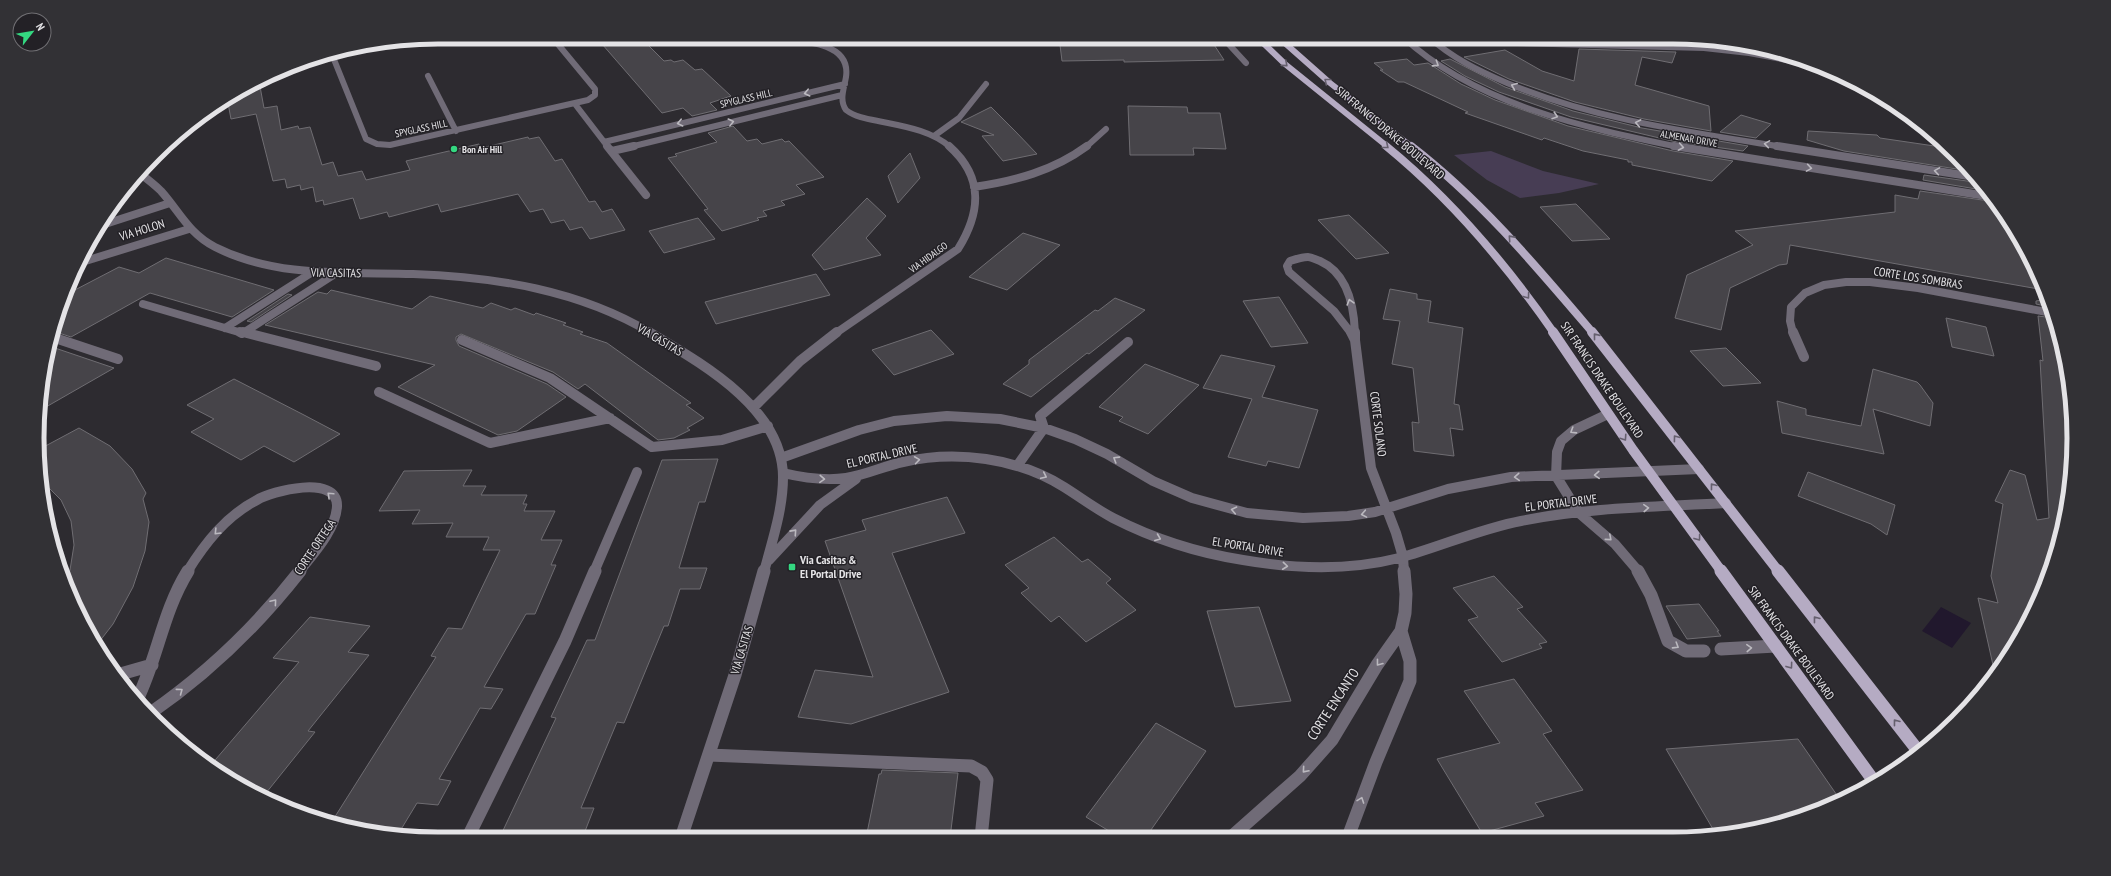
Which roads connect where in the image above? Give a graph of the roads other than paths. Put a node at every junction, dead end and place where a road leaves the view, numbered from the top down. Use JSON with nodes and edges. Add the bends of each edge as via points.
{"nodes":[{"id":1,"x":558,"y":44,"type":"edge"},
{"id":2,"x":812,"y":44,"type":"edge"},
{"id":3,"x":1228,"y":44,"type":"edge"},
{"id":4,"x":1264,"y":44,"type":"edge"},
{"id":5,"x":1286,"y":44,"type":"edge"},
{"id":6,"x":1412,"y":44,"type":"edge"},
{"id":7,"x":1438,"y":44,"type":"edge"},
{"id":8,"x":1553,"y":44,"type":"edge"},
{"id":9,"x":333,"y":58,"type":"edge"},
{"id":10,"x":1781,"y":59,"type":"edge"},
{"id":11,"x":1246,"y":63,"type":"dead end"},
{"id":12,"x":428,"y":76,"type":"dead end"},
{"id":13,"x":845,"y":84,"type":"junction"},
{"id":14,"x":986,"y":84,"type":"dead end"},
{"id":15,"x":842,"y":95,"type":"junction"},
{"id":16,"x":575,"y":104,"type":"junction"},
{"id":17,"x":1106,"y":129,"type":"dead end"},
{"id":18,"x":456,"y":131,"type":"junction"},
{"id":19,"x":934,"y":136,"type":"junction"},
{"id":20,"x":604,"y":142,"type":"junction"},
{"id":21,"x":612,"y":151,"type":"junction"},
{"id":22,"x":143,"y":176,"type":"edge"},
{"id":23,"x":1967,"y":176,"type":"edge"},
{"id":24,"x":974,"y":187,"type":"junction"},
{"id":25,"x":646,"y":195,"type":"dead end"},
{"id":26,"x":1984,"y":196,"type":"edge"},
{"id":27,"x":170,"y":203,"type":"junction"},
{"id":28,"x":107,"y":223,"type":"edge"},
{"id":29,"x":189,"y":229,"type":"junction"},
{"id":30,"x":87,"y":261,"type":"edge"},
{"id":31,"x":311,"y":273,"type":"junction"},
{"id":32,"x":335,"y":274,"type":"junction"},
{"id":33,"x":143,"y":304,"type":"dead end"},
{"id":34,"x":2046,"y":312,"type":"edge"},
{"id":35,"x":226,"y":328,"type":"junction"},
{"id":36,"x":242,"y":333,"type":"junction"},
{"id":37,"x":57,"y":338,"type":"edge"},
{"id":38,"x":462,"y":340,"type":"dead end"},
{"id":39,"x":1355,"y":340,"type":"junction"},
{"id":40,"x":1128,"y":342,"type":"dead end"},
{"id":41,"x":1804,"y":357,"type":"dead end"},
{"id":42,"x":118,"y":359,"type":"dead end"},
{"id":43,"x":376,"y":366,"type":"dead end"},
{"id":44,"x":379,"y":392,"type":"dead end"},
{"id":45,"x":754,"y":407,"type":"junction"},
{"id":46,"x":1608,"y":414,"type":"junction"},
{"id":47,"x":610,"y":418,"type":"junction"},
{"id":48,"x":768,"y":426,"type":"junction"},
{"id":49,"x":1044,"y":428,"type":"junction"},
{"id":50,"x":781,"y":458,"type":"junction"},
{"id":51,"x":1017,"y":466,"type":"junction"},
{"id":52,"x":1700,"y":469,"type":"junction"},
{"id":53,"x":638,"y":472,"type":"dead end"},
{"id":54,"x":1650,"y":472,"type":"junction"},
{"id":55,"x":783,"y":473,"type":"junction"},
{"id":56,"x":866,"y":473,"type":"junction"},
{"id":57,"x":1556,"y":476,"type":"junction"},
{"id":58,"x":1726,"y":503,"type":"junction"},
{"id":59,"x":1675,"y":506,"type":"junction"},
{"id":60,"x":1386,"y":509,"type":"junction"},
{"id":61,"x":1579,"y":513,"type":"junction"},
{"id":62,"x":1403,"y":557,"type":"junction"},
{"id":63,"x":767,"y":561,"type":"junction"},
{"id":64,"x":1402,"y":631,"type":"junction"},
{"id":65,"x":1776,"y":646,"type":"junction"},
{"id":66,"x":1721,"y":649,"type":"dead end"},
{"id":67,"x":1704,"y":651,"type":"dead end"},
{"id":68,"x":152,"y":665,"type":"junction"},
{"id":69,"x":122,"y":674,"type":"edge"},
{"id":70,"x":139,"y":695,"type":"edge"},
{"id":71,"x":153,"y":711,"type":"edge"},
{"id":72,"x":1916,"y":748,"type":"edge"},
{"id":73,"x":709,"y":754,"type":"junction"},
{"id":74,"x":1872,"y":778,"type":"edge"},
{"id":75,"x":470,"y":832,"type":"edge"},
{"id":76,"x":683,"y":832,"type":"edge"},
{"id":77,"x":982,"y":832,"type":"edge"},
{"id":78,"x":1237,"y":832,"type":"edge"},
{"id":79,"x":1350,"y":832,"type":"edge"}],
"edges":[{"from":1,"to":16,"type":"street","name":"SPYGLASS HILL","via":[[595,90],[594,97]]},
{"from":2,"to":13,"type":"street","via":[[842,56],[847,63],[848,72]]},
{"from":3,"to":11,"type":"street"},
{"from":4,"to":46,"type":"main road","name":"SIR FRANCIS DRAKE BOULEVARD","one_way":true,"via":[[1417,173],[1461,216],[1518,282]]},
{"from":52,"to":5,"type":"main road","name":"SIR FRANCIS DRAKE BOULEVARD","one_way":true,"via":[[1592,332],[1490,215],[1441,169],[1330,83]]},
{"from":6,"to":26,"type":"street","name":"ALMENAR DRIVE","one_way":true,"via":[[1441,67],[1482,88],[1528,107],[1596,128],[1700,151]]},
{"from":23,"to":7,"type":"street","name":"ALMENAR DRIVE","one_way":true,"via":[[1666,128],[1603,115],[1544,98],[1499,80],[1458,60]]},
{"from":8,"to":10,"type":"street","via":[[1704,48]]},
{"from":9,"to":18,"type":"street","name":"SPYGLASS HILL","via":[[368,142],[390,145]]},
{"from":12,"to":18,"type":"street"},
{"from":13,"to":15,"type":"street"},
{"from":13,"to":20,"type":"street","name":"SPYGLASS HILL","one_way":true},
{"from":14,"to":19,"type":"street","via":[[959,118]]},
{"from":15,"to":19,"type":"street","name":"VIA HIDALGO","via":[[844,109],[853,114]]},
{"from":21,"to":15,"type":"street","name":"SPYGLASS HILL","one_way":true},
{"from":16,"to":18,"type":"street","name":"SPYGLASS HILL"},
{"from":16,"to":20,"type":"street"},
{"from":17,"to":24,"type":"street","via":[[1080,152],[1035,175]]},
{"from":19,"to":24,"type":"street","name":"VIA HIDALGO","via":[[951,146],[962,157]]},
{"from":20,"to":21,"type":"street"},
{"from":21,"to":25,"type":"street"},
{"from":22,"to":27,"type":"street","name":"VIA CASITAS","via":[[157,187]]},
{"from":24,"to":45,"type":"street","name":"VIA HIDALGO","via":[[975,217],[969,233],[958,249],[808,354],[780,377]]},
{"from":27,"to":28,"type":"street"},
{"from":27,"to":29,"type":"street","name":"VIA CASITAS"},
{"from":29,"to":30,"type":"street","name":"VIA HOLON"},
{"from":29,"to":31,"type":"street","name":"VIA CASITAS","via":[[205,242],[229,254],[263,265]]},
{"from":31,"to":32,"type":"street","name":"VIA CASITAS"},
{"from":31,"to":35,"type":"street"},
{"from":32,"to":36,"type":"street"},
{"from":32,"to":45,"type":"street","name":"VIA CASITAS","via":[[461,276],[530,287],[577,301],[610,312],[646,330],[720,378]]},
{"from":33,"to":35,"type":"street"},
{"from":34,"to":41,"type":"street","name":"CORTE LOS SOMBRAS","via":[[1892,284],[1862,282],[1825,285],[1807,292],[1791,308],[1792,329]]},
{"from":35,"to":36,"type":"street"},
{"from":36,"to":43,"type":"street"},
{"from":37,"to":42,"type":"street"},
{"from":38,"to":47,"type":"street","via":[[550,378]]},
{"from":39,"to":39,"type":"street","name":"CORTE SOLANO","one_way":true,"via":[[1354,316],[1349,297],[1334,269],[1310,257],[1290,261],[1287,266],[1290,272],[1331,307],[1346,324]]},
{"from":39,"to":60,"type":"street","name":"CORTE SOLANO","via":[[1371,468]]},
{"from":40,"to":49,"type":"street","via":[[1040,416]]},
{"from":44,"to":47,"type":"street","via":[[490,443]]},
{"from":45,"to":48,"type":"street","name":"VIA CASITAS"},
{"from":46,"to":54,"type":"main road","name":"SIR FRANCIS DRAKE BOULEVARD","one_way":true},
{"from":46,"to":57,"type":"street","one_way":true,"via":[[1574,430],[1561,441],[1557,452]]},
{"from":47,"to":48,"type":"street","via":[[652,447],[722,440]]},
{"from":48,"to":50,"type":"street","name":"VIA CASITAS"},
{"from":49,"to":50,"type":"street","name":"EL PORTAL DRIVE","via":[[982,417],[928,416],[877,425]]},
{"from":49,"to":51,"type":"street"},
{"from":60,"to":49,"type":"street","name":"EL PORTAL DRIVE","one_way":true,"via":[[1348,516],[1303,518],[1266,515],[1219,506],[1171,490],[1090,445]]},
{"from":50,"to":55,"type":"street","name":"VIA CASITAS"},
{"from":56,"to":51,"type":"street","name":"EL PORTAL DRIVE","one_way":true,"via":[[904,462],[944,457],[982,459]]},
{"from":51,"to":62,"type":"street","name":"EL PORTAL DRIVE","one_way":true,"via":[[1054,481],[1113,518],[1169,542],[1202,552],[1263,563],[1313,568],[1358,566]]},
{"from":52,"to":54,"type":"street","name":"EL PORTAL DRIVE"},
{"from":58,"to":52,"type":"main road","name":"SIR FRANCIS DRAKE BOULEVARD","one_way":true},
{"from":53,"to":75,"type":"street","via":[[565,641]]},
{"from":54,"to":57,"type":"street","name":"EL PORTAL DRIVE","one_way":true},
{"from":54,"to":59,"type":"main road","name":"SIR FRANCIS DRAKE BOULEVARD"},
{"from":55,"to":56,"type":"street","name":"EL PORTAL DRIVE","one_way":true,"via":[[830,479]]},
{"from":55,"to":63,"type":"street","name":"VIA CASITAS","via":[[777,521]]},
{"from":63,"to":56,"type":"street","one_way":true,"via":[[818,507],[839,489]]},
{"from":57,"to":60,"type":"street","name":"EL PORTAL DRIVE","one_way":true,"via":[[1491,480],[1435,493]]},
{"from":57,"to":61,"type":"street"},
{"from":58,"to":59,"type":"street","name":"EL PORTAL DRIVE"},
{"from":72,"to":58,"type":"main road","name":"SIR FRANCIS DRAKE BOULEVARD","one_way":true},
{"from":61,"to":59,"type":"street","name":"EL PORTAL DRIVE","one_way":true},
{"from":59,"to":65,"type":"main road","name":"SIR FRANCIS DRAKE BOULEVARD","one_way":true},
{"from":60,"to":62,"type":"street","name":"CORTE SOLANO"},
{"from":61,"to":62,"type":"street","name":"EL PORTAL DRIVE","via":[[1547,516],[1497,526]]},
{"from":61,"to":67,"type":"street","one_way":true,"via":[[1615,544],[1636,567],[1651,595],[1665,635],[1671,644],[1686,651]]},
{"from":62,"to":64,"type":"street","via":[[1406,594]]},
{"from":63,"to":73,"type":"street","name":"VIA CASITAS","via":[[744,645]]},
{"from":64,"to":78,"type":"street","name":"CORTE ENCANTO","one_way":true,"via":[[1377,665],[1332,740],[1300,776]]},
{"from":79,"to":64,"type":"street","one_way":true,"via":[[1410,681],[1410,661]]},
{"from":66,"to":65,"type":"street","one_way":true},
{"from":65,"to":74,"type":"main road","name":"SIR FRANCIS DRAKE BOULEVARD","one_way":true},
{"from":68,"to":69,"type":"street"},
{"from":68,"to":70,"type":"street","name":"CORTE ORTEGA"},
{"from":71,"to":68,"type":"street","name":"CORTE ORTEGA","one_way":true,"via":[[229,651],[261,618],[335,520],[338,505],[332,494],[319,488],[285,489],[250,503],[231,518],[199,554],[178,590],[162,626]]},
{"from":73,"to":76,"type":"street","name":"VIA CASITAS"},
{"from":73,"to":77,"type":"street","via":[[976,767],[984,772],[987,780]]}]}
